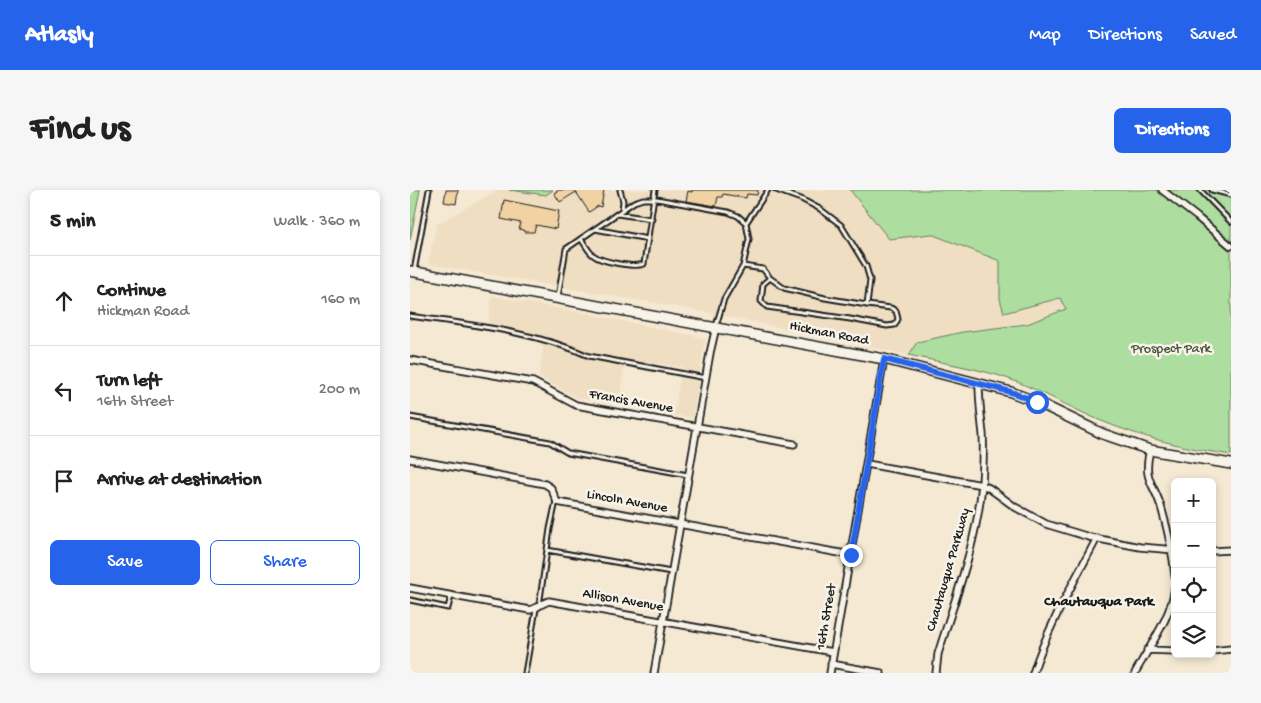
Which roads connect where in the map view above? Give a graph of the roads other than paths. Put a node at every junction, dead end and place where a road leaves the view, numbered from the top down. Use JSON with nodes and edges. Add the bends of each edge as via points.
{"nodes":[{"id":1,"x":429,"y":190,"type":"edge"},
{"id":2,"x":620,"y":190,"type":"edge"},
{"id":3,"x":656,"y":190,"type":"edge"},
{"id":4,"x":768,"y":190,"type":"edge"},
{"id":5,"x":776,"y":190,"type":"edge"},
{"id":6,"x":1162,"y":190,"type":"edge"},
{"id":7,"x":1200,"y":190,"type":"edge"},
{"id":8,"x":1212,"y":190,"type":"edge"},
{"id":9,"x":1231,"y":195,"type":"edge"},
{"id":10,"x":654,"y":199,"type":"junction"},
{"id":11,"x":622,"y":210,"type":"junction"},
{"id":12,"x":617,"y":214,"type":"junction"},
{"id":13,"x":652,"y":219,"type":"junction"},
{"id":14,"x":1231,"y":222,"type":"edge"},
{"id":15,"x":746,"y":223,"type":"junction"},
{"id":16,"x":595,"y":229,"type":"junction"},
{"id":17,"x":581,"y":239,"type":"junction"},
{"id":18,"x":648,"y":239,"type":"junction"},
{"id":19,"x":1231,"y":246,"type":"edge"},
{"id":20,"x":744,"y":266,"type":"junction"},
{"id":21,"x":412,"y":272,"type":"edge"},
{"id":22,"x":770,"y":278,"type":"junction"},
{"id":23,"x":558,"y":297,"type":"junction"},
{"id":24,"x":867,"y":305,"type":"junction"},
{"id":25,"x":410,"y":316,"type":"edge"},
{"id":26,"x":716,"y":327,"type":"junction"},
{"id":27,"x":884,"y":359,"type":"junction"},
{"id":28,"x":410,"y":360,"type":"edge"},
{"id":29,"x":706,"y":378,"type":"junction"},
{"id":30,"x":979,"y":384,"type":"junction"},
{"id":31,"x":410,"y":417,"type":"edge"},
{"id":32,"x":697,"y":427,"type":"junction"},
{"id":33,"x":794,"y":444,"type":"dead end"},
{"id":34,"x":1150,"y":450,"type":"junction"},
{"id":35,"x":410,"y":459,"type":"edge"},
{"id":36,"x":867,"y":464,"type":"junction"},
{"id":37,"x":1231,"y":464,"type":"edge"},
{"id":38,"x":689,"y":476,"type":"junction"},
{"id":39,"x":982,"y":485,"type":"junction"},
{"id":40,"x":556,"y":500,"type":"junction"},
{"id":41,"x":680,"y":524,"type":"junction"},
{"id":42,"x":1097,"y":538,"type":"junction"},
{"id":43,"x":1171,"y":542,"type":"edge"},
{"id":44,"x":547,"y":550,"type":"junction"},
{"id":45,"x":1171,"y":550,"type":"edge"},
{"id":46,"x":1231,"y":550,"type":"edge"},
{"id":47,"x":1216,"y":551,"type":"edge"},
{"id":48,"x":851,"y":555,"type":"junction"},
{"id":49,"x":672,"y":572,"type":"junction"},
{"id":50,"x":410,"y":588,"type":"edge"},
{"id":51,"x":451,"y":596,"type":"junction"},
{"id":52,"x":410,"y":600,"type":"edge"},
{"id":53,"x":1171,"y":605,"type":"edge"},
{"id":54,"x":537,"y":607,"type":"junction"},
{"id":55,"x":663,"y":621,"type":"junction"},
{"id":56,"x":1231,"y":649,"type":"edge"},
{"id":57,"x":1147,"y":650,"type":"junction"},
{"id":58,"x":1171,"y":651,"type":"edge"},
{"id":59,"x":1216,"y":651,"type":"edge"},
{"id":60,"x":834,"y":652,"type":"junction"},
{"id":61,"x":831,"y":664,"type":"junction"},
{"id":62,"x":525,"y":673,"type":"edge"},
{"id":63,"x":654,"y":673,"type":"edge"},
{"id":64,"x":830,"y":673,"type":"edge"},
{"id":65,"x":881,"y":673,"type":"edge"},
{"id":66,"x":936,"y":673,"type":"edge"},
{"id":67,"x":1033,"y":673,"type":"edge"},
{"id":68,"x":1135,"y":673,"type":"edge"}],
"edges":[{"from":1,"to":21,"type":"lane"},
{"from":2,"to":11,"type":"lane"},
{"from":3,"to":10,"type":"lane"},
{"from":4,"to":15,"type":"lane"},
{"from":5,"to":24,"type":"lane","via":[[820,209],[841,225],[866,266],[870,280]]},
{"from":6,"to":19,"type":"street"},
{"from":7,"to":14,"type":"lane"},
{"from":8,"to":9,"type":"lane"},
{"from":10,"to":11,"type":"lane","via":[[634,202]]},
{"from":10,"to":13,"type":"lane"},
{"from":10,"to":15,"type":"lane","via":[[728,212]]},
{"from":11,"to":12,"type":"lane"},
{"from":12,"to":13,"type":"lane"},
{"from":12,"to":16,"type":"lane"},
{"from":13,"to":18,"type":"lane"},
{"from":15,"to":20,"type":"lane","via":[[749,239]]},
{"from":16,"to":17,"type":"lane"},
{"from":16,"to":18,"type":"lane"},
{"from":17,"to":18,"type":"lane","via":[[593,255],[604,261],[638,266],[644,264]]},
{"from":17,"to":23,"type":"lane","via":[[566,249]]},
{"from":20,"to":22,"type":"lane","via":[[763,269]]},
{"from":20,"to":26,"type":"lane","via":[[724,300]]},
{"from":21,"to":23,"type":"main road","name":"Hickman Road"},
{"from":22,"to":24,"type":"lane","via":[[784,288]]},
{"from":22,"to":24,"type":"lane","via":[[763,284],[762,301],[767,307],[888,326],[895,325],[898,320],[896,311],[891,308]]},
{"from":23,"to":26,"type":"main road","name":"Hickman Road"},
{"from":25,"to":29,"type":"lane","via":[[506,330],[589,356]]},
{"from":26,"to":27,"type":"main road","name":"Hickman Road"},
{"from":26,"to":29,"type":"street"},
{"from":27,"to":30,"type":"main road","name":"Hickman Road"},
{"from":27,"to":36,"type":"street","name":"16th Street"},
{"from":28,"to":32,"type":"street","name":"Francis Avenue","via":[[533,382],[576,405]]},
{"from":29,"to":32,"type":"street"},
{"from":30,"to":34,"type":"main road","name":"Hickman Road","via":[[1037,402],[1103,434]]},
{"from":30,"to":39,"type":"street","name":"Chautauqua Parkway","via":[[978,405],[983,433]]},
{"from":31,"to":38,"type":"lane","via":[[550,442],[568,453]]},
{"from":32,"to":33,"type":"street","name":"Francis Avenue"},
{"from":32,"to":38,"type":"street"},
{"from":34,"to":37,"type":"main road","name":"Hickman Road"},
{"from":34,"to":43,"type":"street","via":[[1147,476],[1162,508]]},
{"from":35,"to":40,"type":"street","via":[[545,484],[551,488]]},
{"from":36,"to":39,"type":"street"},
{"from":36,"to":48,"type":"street","name":"16th Street"},
{"from":38,"to":41,"type":"street"},
{"from":39,"to":42,"type":"street","via":[[1046,524]]},
{"from":39,"to":66,"type":"street","name":"Chautauqua Parkway","via":[[972,543],[938,654]]},
{"from":40,"to":41,"type":"street","name":"Lincoln Avenue"},
{"from":40,"to":44,"type":"lane"},
{"from":41,"to":48,"type":"street","name":"Lincoln Avenue"},
{"from":41,"to":49,"type":"street"},
{"from":42,"to":45,"type":"street"},
{"from":42,"to":67,"type":"street","via":[[1054,621]]},
{"from":44,"to":49,"type":"lane"},
{"from":44,"to":54,"type":"lane"},
{"from":46,"to":47,"type":"street"},
{"from":48,"to":60,"type":"street","name":"16th Street"},
{"from":49,"to":55,"type":"street"},
{"from":50,"to":51,"type":"street","name":"Allison Avenue"},
{"from":51,"to":52,"type":"lane","via":[[448,608]]},
{"from":51,"to":54,"type":"street","name":"Allison Avenue","via":[[530,610]]},
{"from":53,"to":57,"type":"street"},
{"from":54,"to":55,"type":"street","name":"Allison Avenue","via":[[549,602]]},
{"from":54,"to":62,"type":"lane"},
{"from":55,"to":60,"type":"street","name":"Allison Avenue"},
{"from":55,"to":63,"type":"street"},
{"from":56,"to":59,"type":"street"},
{"from":57,"to":58,"type":"street"},
{"from":57,"to":68,"type":"street"},
{"from":60,"to":61,"type":"street","name":"16th Street"},
{"from":61,"to":64,"type":"street","name":"16th Street"},
{"from":61,"to":65,"type":"street"}]}
